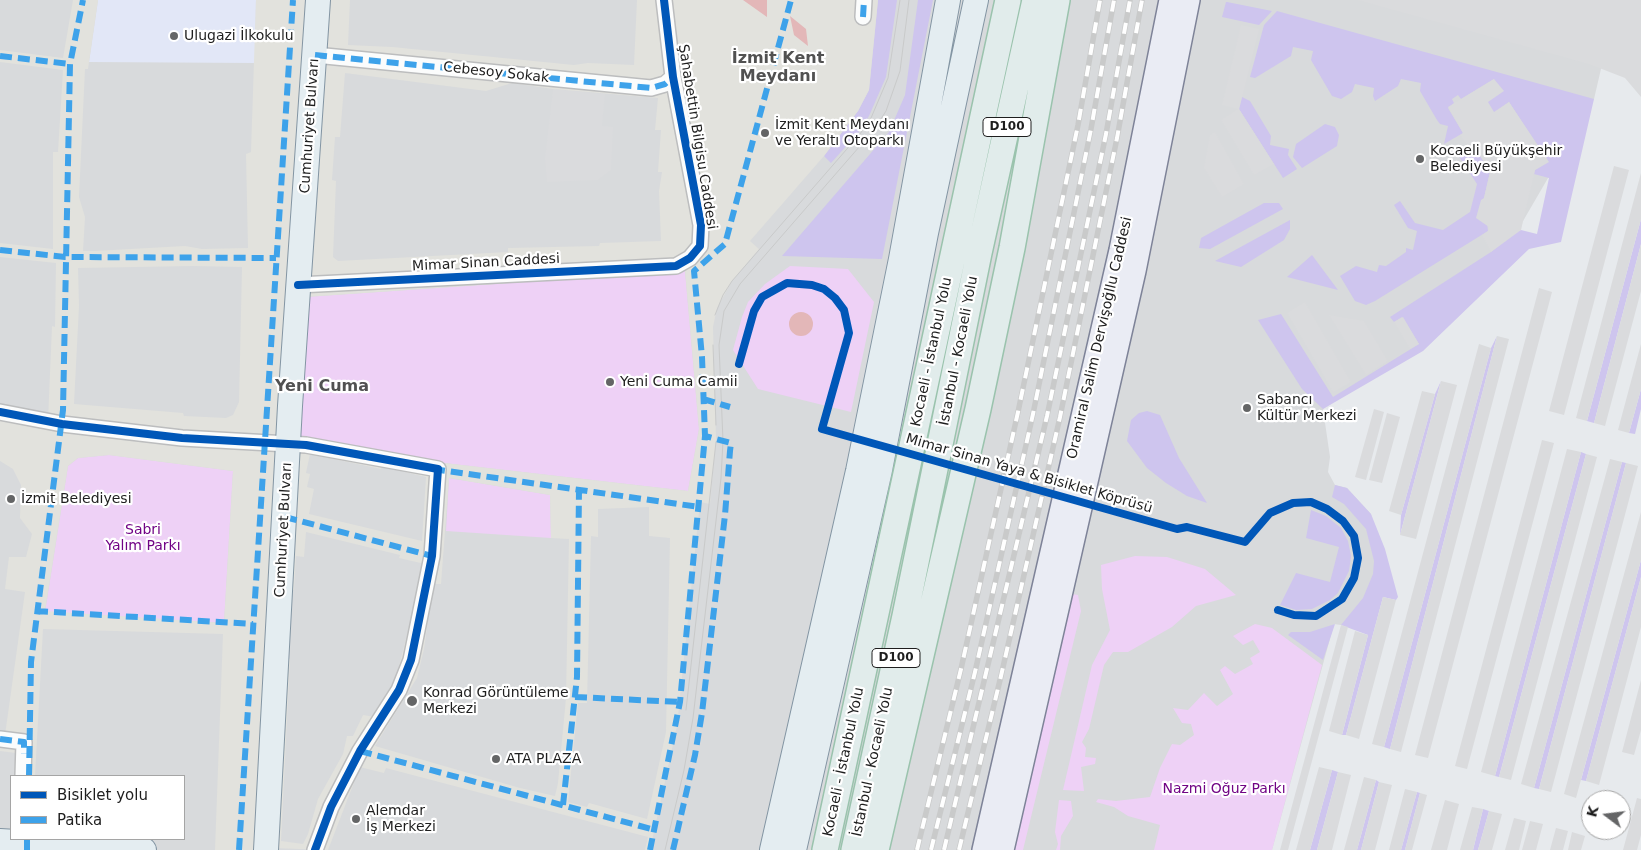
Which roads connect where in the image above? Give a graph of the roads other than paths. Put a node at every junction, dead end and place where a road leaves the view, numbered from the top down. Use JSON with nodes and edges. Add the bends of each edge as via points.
{"nodes":[{"id":1,"x":318,"y":0,"type":"edge"},
{"id":2,"x":664,"y":0,"type":"edge"},
{"id":3,"x":864,"y":0,"type":"edge"},
{"id":4,"x":948,"y":0,"type":"edge"},
{"id":5,"x":976,"y":0,"type":"edge"},
{"id":6,"x":1008,"y":0,"type":"edge"},
{"id":7,"x":1036,"y":0,"type":"edge"},
{"id":8,"x":1057,"y":0,"type":"edge"},
{"id":9,"x":1170,"y":0,"type":"edge"},
{"id":10,"x":1189,"y":0,"type":"edge"},
{"id":11,"x":863,"y":17,"type":"dead end"},
{"id":12,"x":315,"y":55,"type":"junction"},
{"id":13,"x":674,"y":77,"type":"junction"},
{"id":14,"x":676,"y":266,"type":"joint"},
{"id":15,"x":298,"y":285,"type":"junction"},
{"id":16,"x":0,"y":412,"type":"edge"},
{"id":17,"x":288,"y":443,"type":"junction"},
{"id":18,"x":0,"y":739,"type":"edge"},
{"id":19,"x":23,"y":775,"type":"edge"},
{"id":20,"x":15,"y":841,"type":"edge"},
{"id":21,"x":144,"y":850,"type":"edge"},
{"id":22,"x":266,"y":850,"type":"edge"},
{"id":23,"x":315,"y":850,"type":"edge"},
{"id":24,"x":772,"y":850,"type":"edge"},
{"id":25,"x":794,"y":850,"type":"edge"},
{"id":26,"x":825,"y":850,"type":"edge"},
{"id":27,"x":854,"y":850,"type":"edge"},
{"id":28,"x":876,"y":850,"type":"edge"},
{"id":29,"x":983,"y":850,"type":"edge"},
{"id":30,"x":1003,"y":850,"type":"edge"}],
"edges":[{"from":1,"to":12,"type":"main road","name":"Cumhuriyet Bulvarı"},
{"from":2,"to":13,"type":"street","name":"Şahabettin Bilgisu Caddesi"},
{"from":3,"to":11,"type":"street"},
{"from":4,"to":24,"type":"main road","via":[[903,249],[858,471]]},
{"from":5,"to":25,"type":"main road","via":[[879,475]]},
{"from":6,"to":26,"type":"highway","name":"Kocaeli - İstanbul Yolu","number":"D100"},
{"from":7,"to":27,"type":"highway","name":"İstanbul - Kocaeli Yolu","number":"D100","via":[[978,253]]},
{"from":8,"to":28,"type":"highway","via":[[1006,277]]},
{"from":9,"to":29,"type":"main road","name":"Oramiral Salim Dervişoğllu Caddesi","via":[[1118,259]]},
{"from":10,"to":30,"type":"main road","name":"Oramiral Salim Dervişoğllu Caddesi","via":[[1135,271]]},
{"from":12,"to":13,"type":"street","name":"Cebesoy Sokak","via":[[651,88]]},
{"from":12,"to":15,"type":"main road","name":"Cumhuriyet Bulvarı"},
{"from":13,"to":14,"type":"street","name":"Şahabettin Bilgisu Caddesi","via":[[701,234],[700,246],[690,258]]},
{"from":14,"to":15,"type":"street","name":"Mimar Sinan Caddesi"},
{"from":15,"to":17,"type":"main road","name":"Cumhuriyet Bulvarı"},
{"from":16,"to":17,"type":"street","via":[[108,430]]},
{"from":17,"to":22,"type":"main road","name":"Cumhuriyet Bulvarı"},
{"from":17,"to":23,"type":"street","via":[[438,469],[432,556],[411,660],[399,690],[360,751],[330,807]]},
{"from":18,"to":19,"type":"street","via":[[24,742]]},
{"from":20,"to":21,"type":"main road"}]}
